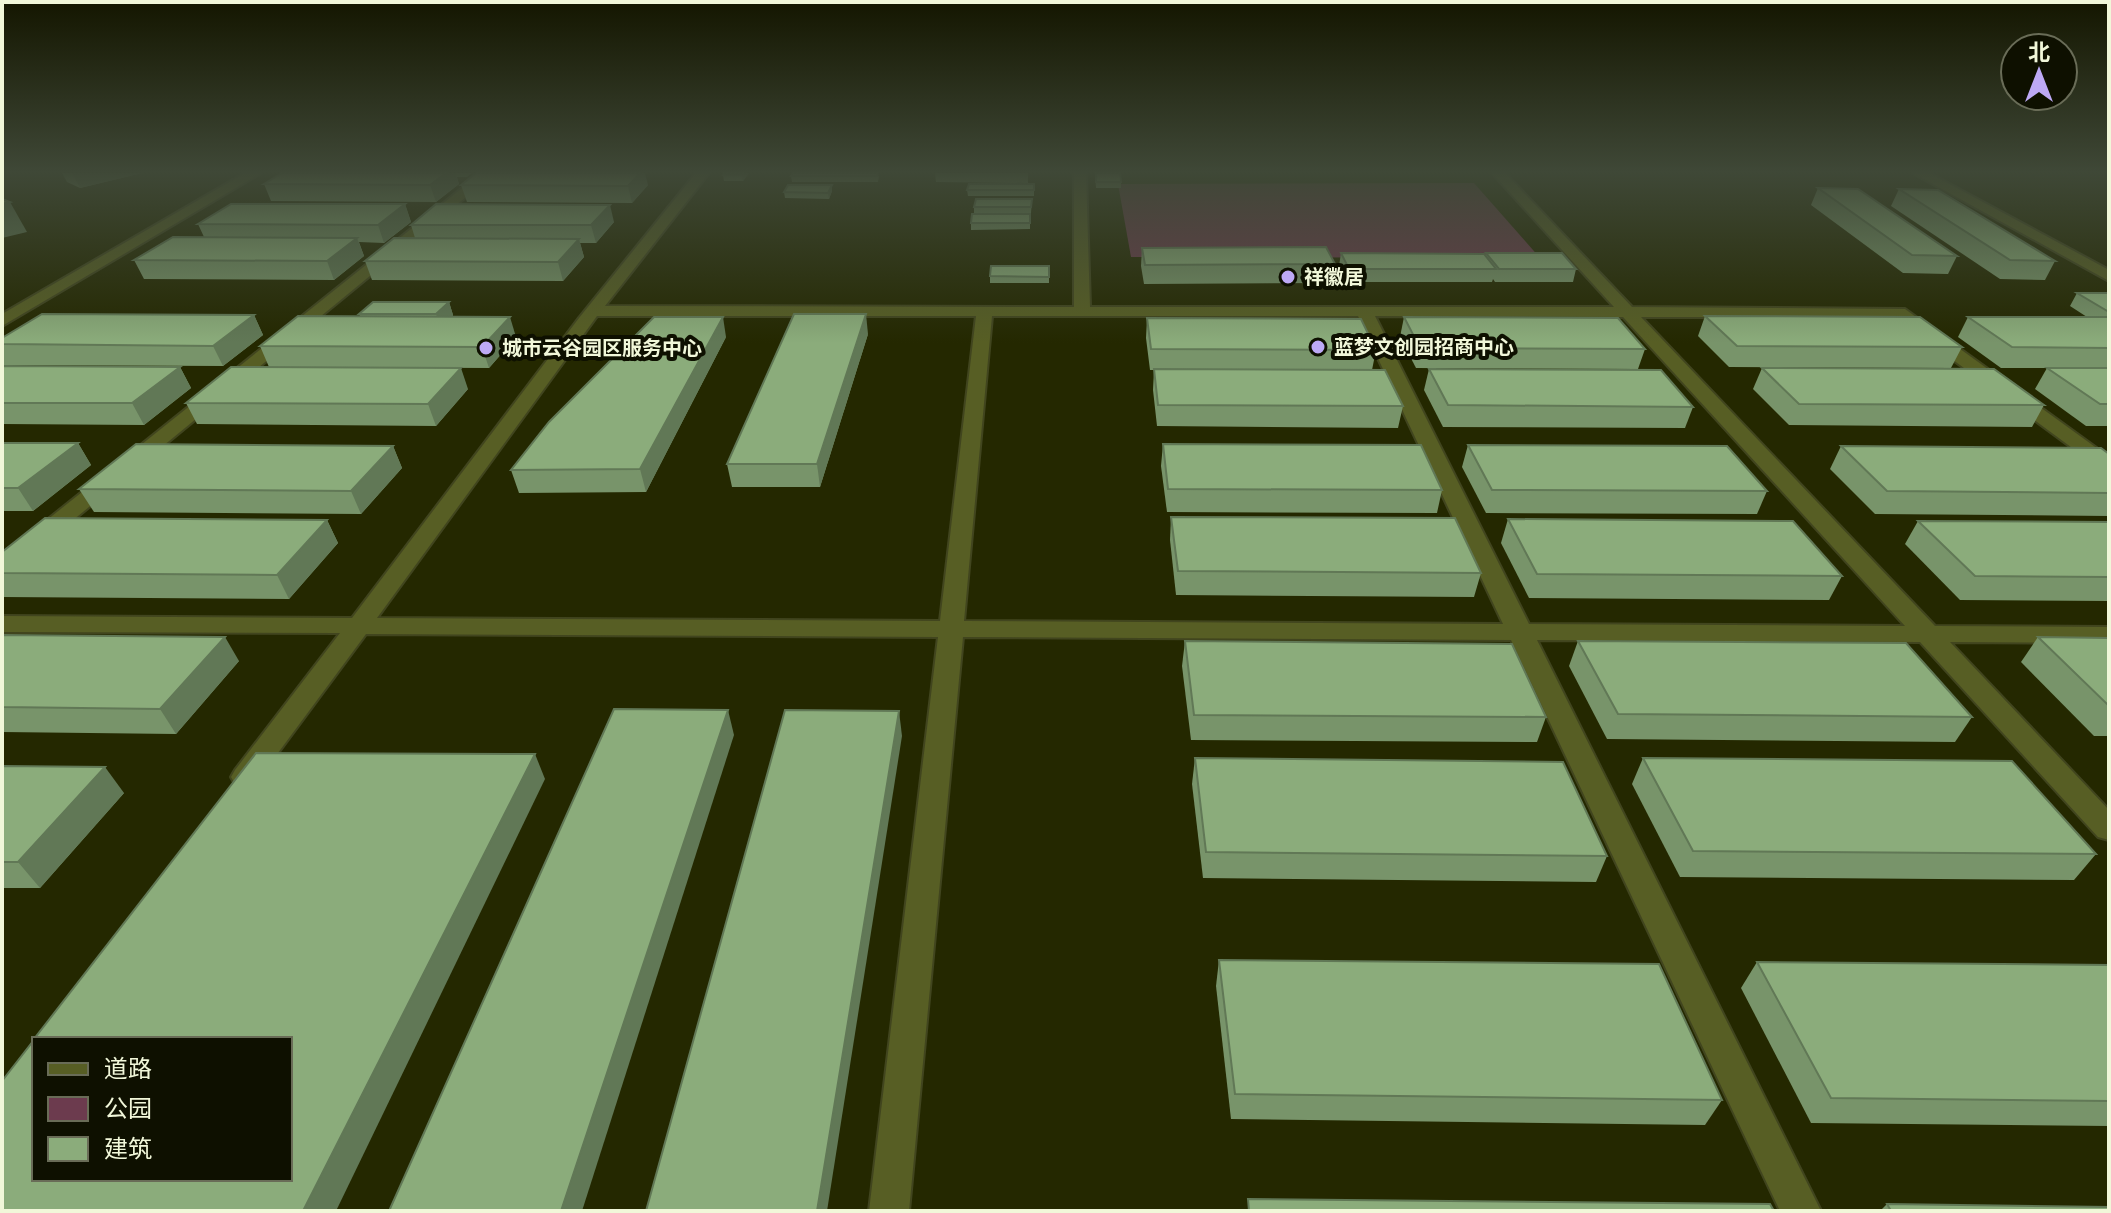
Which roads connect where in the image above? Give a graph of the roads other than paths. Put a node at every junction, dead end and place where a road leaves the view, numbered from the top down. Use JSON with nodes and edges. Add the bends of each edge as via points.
{"nodes":[{"id":1,"x":158,"y":230,"type":"edge"},
{"id":2,"x":419,"y":230,"type":"edge"},
{"id":3,"x":658,"y":230,"type":"edge"},
{"id":4,"x":1081,"y":230,"type":"edge"},
{"id":5,"x":1551,"y":230,"type":"edge"},
{"id":6,"x":2023,"y":230,"type":"edge"},
{"id":7,"x":2109,"y":276,"type":"edge"},
{"id":8,"x":985,"y":310,"type":"junction"},
{"id":9,"x":1082,"y":310,"type":"junction"},
{"id":10,"x":593,"y":311,"type":"junction"},
{"id":11,"x":1364,"y":311,"type":"junction"},
{"id":12,"x":1626,"y":311,"type":"junction"},
{"id":13,"x":2,"y":321,"type":"edge"},
{"id":14,"x":2109,"y":466,"type":"edge"},
{"id":15,"x":2,"y":567,"type":"edge"},
{"id":16,"x":2,"y":624,"type":"edge"},
{"id":17,"x":361,"y":626,"type":"junction"},
{"id":18,"x":951,"y":627,"type":"junction"},
{"id":19,"x":1523,"y":633,"type":"junction"},
{"id":20,"x":1927,"y":634,"type":"junction"},
{"id":21,"x":2109,"y":635,"type":"edge"},
{"id":22,"x":226,"y":801,"type":"edge"},
{"id":23,"x":2109,"y":829,"type":"edge"},
{"id":24,"x":889,"y":1211,"type":"edge"},
{"id":25,"x":1801,"y":1211,"type":"edge"}],
"edges":[{"from":1,"to":13,"type":"street"},
{"from":2,"to":15,"type":"street"},
{"from":3,"to":10,"type":"street"},
{"from":4,"to":9,"type":"street"},
{"from":5,"to":12,"type":"street"},
{"from":6,"to":7,"type":"street"},
{"from":8,"to":9,"type":"street"},
{"from":8,"to":10,"type":"street"},
{"from":8,"to":18,"type":"street"},
{"from":9,"to":11,"type":"street"},
{"from":10,"to":17,"type":"street"},
{"from":11,"to":12,"type":"street"},
{"from":11,"to":19,"type":"street"},
{"from":12,"to":14,"type":"street","via":[[1899,312]]},
{"from":12,"to":20,"type":"street"},
{"from":16,"to":17,"type":"street"},
{"from":17,"to":18,"type":"street"},
{"from":17,"to":22,"type":"street"},
{"from":18,"to":19,"type":"street"},
{"from":18,"to":24,"type":"street"},
{"from":19,"to":20,"type":"street"},
{"from":19,"to":25,"type":"street"},
{"from":20,"to":21,"type":"street"},
{"from":20,"to":23,"type":"street"}]}
